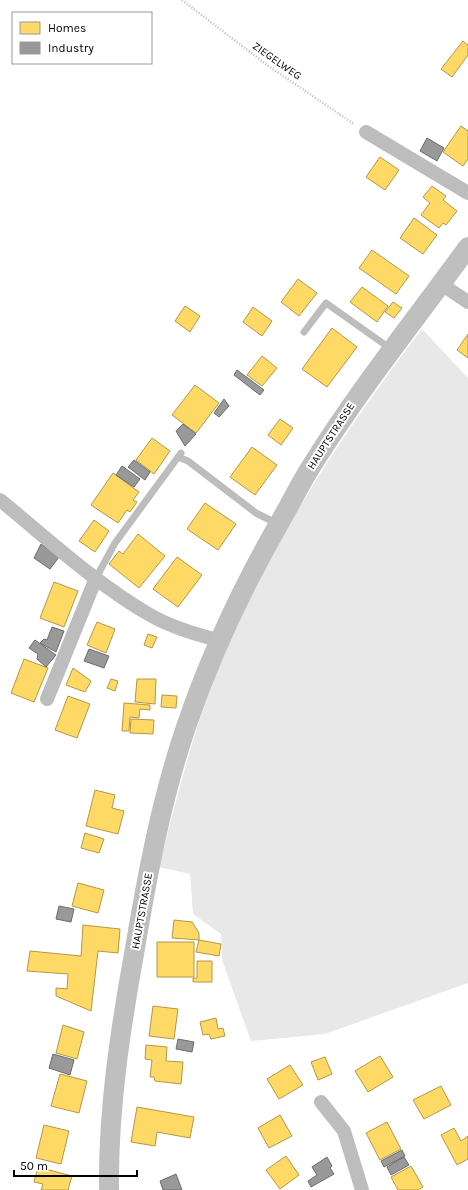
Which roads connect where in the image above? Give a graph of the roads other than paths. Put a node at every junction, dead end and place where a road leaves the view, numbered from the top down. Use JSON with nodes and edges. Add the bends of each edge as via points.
{"nodes":[{"id":1,"x":366,"y":132,"type":"road end"},
{"id":2,"x":468,"y":193,"type":"edge"},
{"id":3,"x":468,"y":247,"type":"edge"},
{"id":4,"x":441,"y":284,"type":"junction"},
{"id":5,"x":468,"y":302,"type":"edge"},
{"id":6,"x":304,"y":332,"type":"dead end"},
{"id":7,"x":391,"y":350,"type":"junction"},
{"id":8,"x":0,"y":500,"type":"edge"},
{"id":9,"x":278,"y":524,"type":"junction"},
{"id":10,"x":96,"y":578,"type":"junction"},
{"id":11,"x":218,"y":640,"type":"junction"},
{"id":12,"x":47,"y":699,"type":"dead end"},
{"id":13,"x":321,"y":1102,"type":"dead end"},
{"id":14,"x":109,"y":1190,"type":"edge"},
{"id":15,"x":362,"y":1190,"type":"edge"}],
"edges":[{"from":1,"to":2,"type":"street"},
{"from":3,"to":4,"type":"main road","name":"HAUPTSTRASSE"},
{"from":4,"to":5,"type":"street"},
{"from":4,"to":7,"type":"main road","name":"HAUPTSTRASSE"},
{"from":6,"to":7,"type":"lane","via":[[326,303]]},
{"from":7,"to":9,"type":"main road","name":"HAUPTSTRASSE","via":[[313,463]]},
{"from":8,"to":10,"type":"street"},
{"from":9,"to":10,"type":"lane","via":[[256,513],[179,455],[115,543]]},
{"from":9,"to":11,"type":"main road","name":"HAUPTSTRASSE"},
{"from":10,"to":11,"type":"street","via":[[150,615],[183,630]]},
{"from":10,"to":12,"type":"street"},
{"from":11,"to":14,"type":"main road","name":"HAUPTSTRASSE","via":[[167,790],[146,880],[120,1032],[113,1099]]},
{"from":13,"to":15,"type":"street","via":[[344,1131]]}]}
